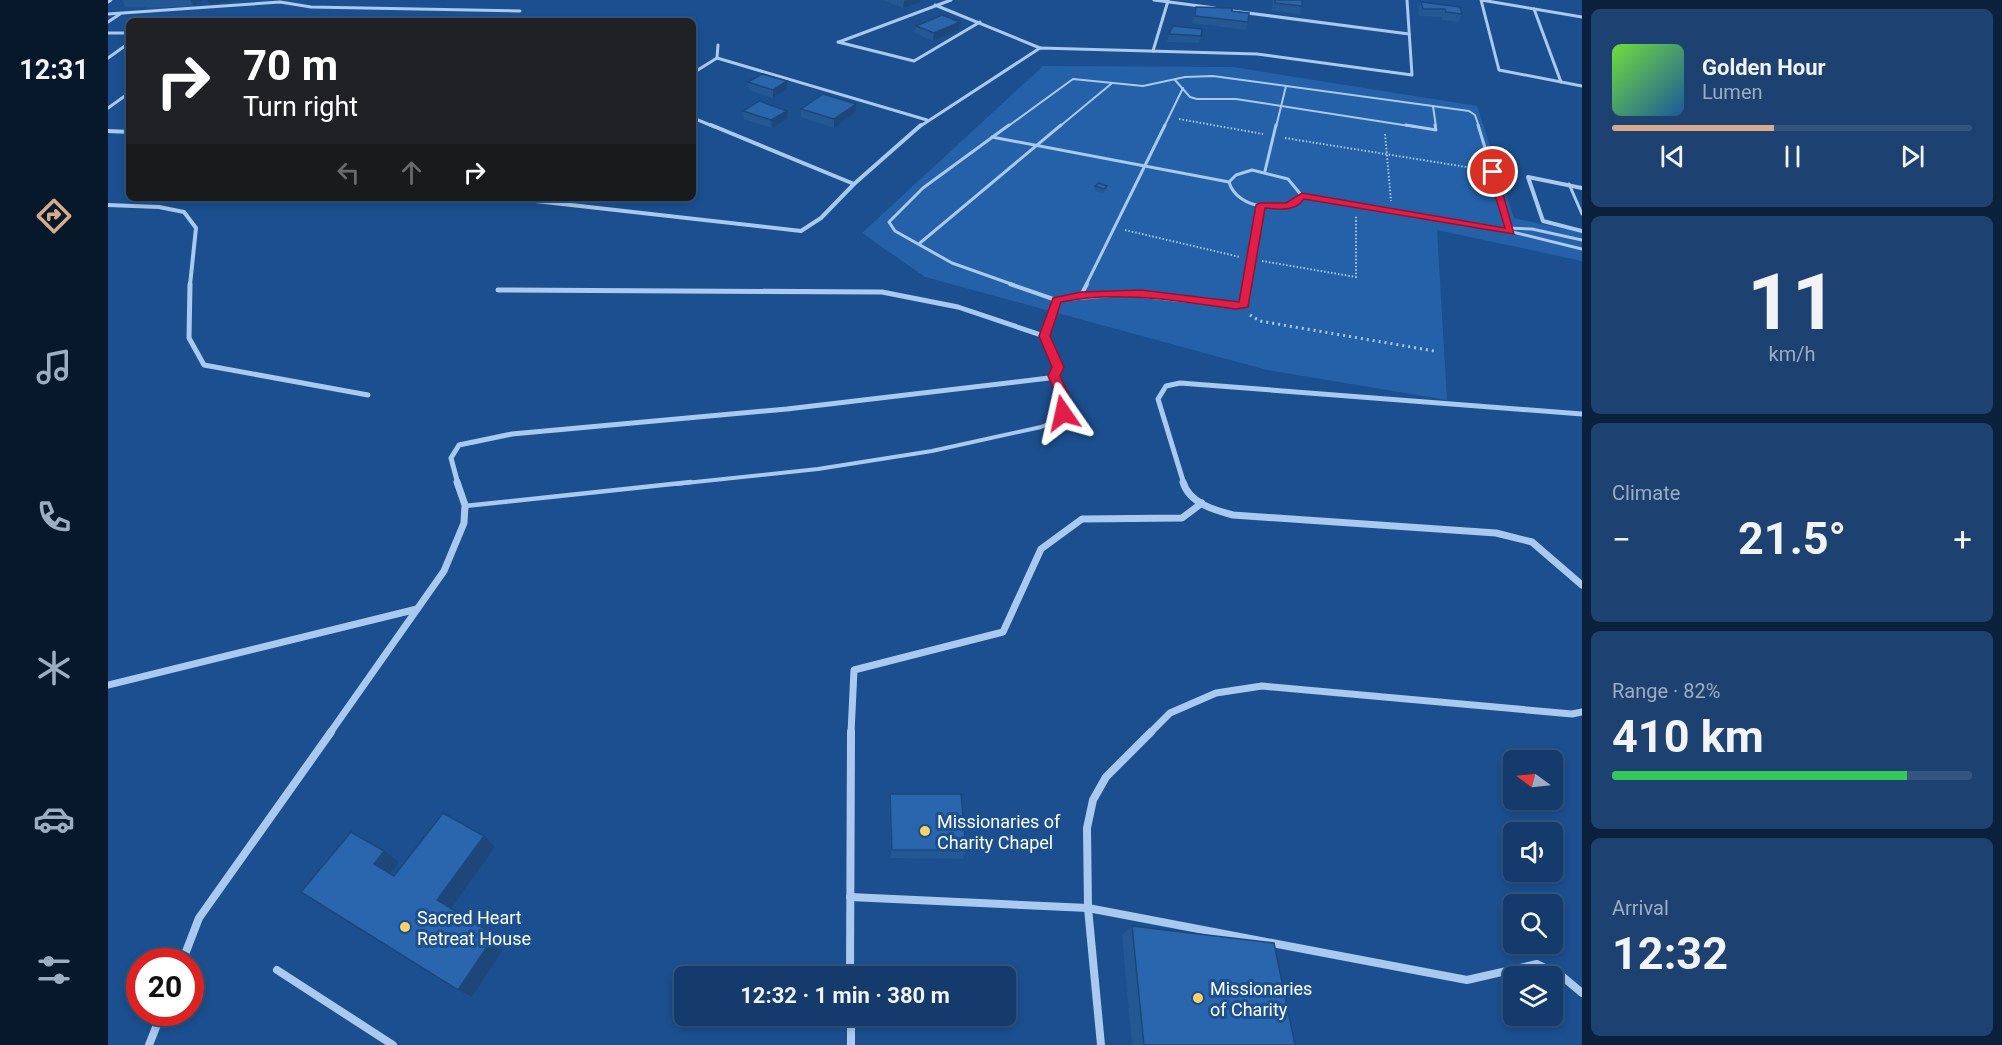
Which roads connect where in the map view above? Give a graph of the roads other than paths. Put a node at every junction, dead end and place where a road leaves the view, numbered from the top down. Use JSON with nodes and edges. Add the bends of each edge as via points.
{"nodes":[{"id":1,"x":951,"y":0,"type":"edge"},
{"id":2,"x":1154,"y":0,"type":"edge"},
{"id":3,"x":1407,"y":0,"type":"edge"},
{"id":4,"x":1168,"y":1,"type":"edge"},
{"id":5,"x":935,"y":5,"type":"junction"},
{"id":6,"x":1534,"y":9,"type":"junction"},
{"id":7,"x":520,"y":11,"type":"dead end"},
{"id":8,"x":108,"y":14,"type":"edge"},
{"id":9,"x":121,"y":14,"type":"junction"},
{"id":10,"x":1582,"y":17,"type":"edge"},
{"id":11,"x":108,"y":22,"type":"edge"},
{"id":12,"x":980,"y":22,"type":"junction"},
{"id":13,"x":108,"y":33,"type":"edge"},
{"id":14,"x":126,"y":33,"type":"edge"},
{"id":15,"x":1409,"y":34,"type":"junction"},
{"id":16,"x":126,"y":45,"type":"edge"},
{"id":17,"x":718,"y":45,"type":"dead end"},
{"id":18,"x":1040,"y":48,"type":"junction"},
{"id":19,"x":1153,"y":51,"type":"junction"},
{"id":20,"x":108,"y":58,"type":"edge"},
{"id":21,"x":717,"y":58,"type":"junction"},
{"id":22,"x":696,"y":71,"type":"edge"},
{"id":23,"x":1175,"y":80,"type":"junction"},
{"id":24,"x":1561,"y":82,"type":"junction"},
{"id":25,"x":1112,"y":84,"type":"junction"},
{"id":26,"x":1286,"y":86,"type":"junction"},
{"id":27,"x":1582,"y":86,"type":"edge"},
{"id":28,"x":1183,"y":88,"type":"junction"},
{"id":29,"x":126,"y":95,"type":"edge"},
{"id":30,"x":1281,"y":106,"type":"junction"},
{"id":31,"x":1433,"y":106,"type":"junction"},
{"id":32,"x":108,"y":108,"type":"edge"},
{"id":33,"x":696,"y":119,"type":"edge"},
{"id":34,"x":927,"y":120,"type":"junction"},
{"id":35,"x":108,"y":131,"type":"edge"},
{"id":36,"x":126,"y":132,"type":"edge"},
{"id":37,"x":992,"y":137,"type":"junction"},
{"id":38,"x":1038,"y":146,"type":"junction"},
{"id":39,"x":1146,"y":166,"type":"junction"},
{"id":40,"x":1265,"y":171,"type":"junction"},
{"id":41,"x":1229,"y":182,"type":"junction"},
{"id":42,"x":854,"y":184,"type":"junction"},
{"id":43,"x":1569,"y":184,"type":"junction"},
{"id":44,"x":1582,"y":188,"type":"edge"},
{"id":45,"x":1302,"y":196,"type":"junction"},
{"id":46,"x":536,"y":201,"type":"edge"},
{"id":47,"x":108,"y":204,"type":"edge"},
{"id":48,"x":1260,"y":205,"type":"junction"},
{"id":49,"x":1582,"y":214,"type":"edge"},
{"id":50,"x":1510,"y":230,"type":"junction"},
{"id":51,"x":1582,"y":231,"type":"edge"},
{"id":52,"x":1582,"y":240,"type":"edge"},
{"id":53,"x":920,"y":243,"type":"junction"},
{"id":54,"x":1582,"y":249,"type":"edge"},
{"id":55,"x":498,"y":290,"type":"dead end"},
{"id":56,"x":1081,"y":295,"type":"junction"},
{"id":57,"x":1056,"y":300,"type":"junction"},
{"id":58,"x":1044,"y":336,"type":"junction"},
{"id":59,"x":1054,"y":376,"type":"junction"},
{"id":60,"x":368,"y":395,"type":"dead end"},
{"id":61,"x":1582,"y":414,"type":"edge"},
{"id":62,"x":1202,"y":503,"type":"junction"},
{"id":63,"x":465,"y":506,"type":"junction"},
{"id":64,"x":1582,"y":585,"type":"edge"},
{"id":65,"x":417,"y":609,"type":"junction"},
{"id":66,"x":108,"y":686,"type":"edge"},
{"id":67,"x":1582,"y":712,"type":"edge"},
{"id":68,"x":850,"y":897,"type":"junction"},
{"id":69,"x":1088,"y":908,"type":"junction"},
{"id":70,"x":187,"y":948,"type":"edge"},
{"id":71,"x":850,"y":966,"type":"edge"},
{"id":72,"x":277,"y":970,"type":"dead end"},
{"id":73,"x":1582,"y":993,"type":"edge"},
{"id":74,"x":156,"y":1026,"type":"edge"},
{"id":75,"x":850,"y":1026,"type":"edge"},
{"id":76,"x":149,"y":1045,"type":"edge"},
{"id":77,"x":393,"y":1045,"type":"edge"},
{"id":78,"x":851,"y":1045,"type":"edge"},
{"id":79,"x":1101,"y":1045,"type":"edge"}],
"edges":[{"from":1,"to":5,"type":"street"},
{"from":2,"to":4,"type":"street"},
{"from":3,"to":15,"type":"street"},
{"from":4,"to":15,"type":"street"},
{"from":4,"to":19,"type":"street"},
{"from":5,"to":12,"type":"street"},
{"from":5,"to":12,"type":"street","via":[[838,42],[914,61]]},
{"from":6,"to":10,"type":"street"},
{"from":6,"to":24,"type":"street"},
{"from":6,"to":24,"type":"street","via":[[1481,0],[1499,70]]},
{"from":7,"to":9,"type":"street","via":[[311,7],[280,2]]},
{"from":8,"to":9,"type":"street"},
{"from":9,"to":11,"type":"street"},
{"from":12,"to":18,"type":"street"},
{"from":13,"to":14,"type":"street"},
{"from":15,"to":19,"type":"street","via":[[1412,75],[1257,54]]},
{"from":16,"to":20,"type":"street"},
{"from":17,"to":21,"type":"street"},
{"from":18,"to":19,"type":"street"},
{"from":18,"to":34,"type":"street"},
{"from":21,"to":22,"type":"street"},
{"from":21,"to":34,"type":"street"},
{"from":23,"to":25,"type":"lane","via":[[1143,86]]},
{"from":23,"to":26,"type":"lane","via":[[1213,76]]},
{"from":23,"to":28,"type":"lane"},
{"from":24,"to":27,"type":"street"},
{"from":25,"to":37,"type":"lane","via":[[1069,80]]},
{"from":25,"to":38,"type":"lane"},
{"from":26,"to":30,"type":"lane"},
{"from":26,"to":31,"type":"lane"},
{"from":28,"to":30,"type":"lane","via":[[1197,99],[1236,99]]},
{"from":28,"to":39,"type":"lane"},
{"from":29,"to":32,"type":"street"},
{"from":30,"to":31,"type":"lane","via":[[1436,130]]},
{"from":30,"to":40,"type":"lane"},
{"from":31,"to":50,"type":"lane","via":[[1475,115]]},
{"from":33,"to":42,"type":"street"},
{"from":34,"to":42,"type":"street"},
{"from":35,"to":36,"type":"street"},
{"from":37,"to":38,"type":"lane"},
{"from":37,"to":53,"type":"lane","via":[[923,188],[891,219],[891,228]]},
{"from":38,"to":39,"type":"lane"},
{"from":38,"to":53,"type":"lane"},
{"from":39,"to":41,"type":"lane"},
{"from":39,"to":56,"type":"lane"},
{"from":40,"to":41,"type":"lane","via":[[1240,172]]},
{"from":40,"to":45,"type":"lane","via":[[1292,180]]},
{"from":41,"to":48,"type":"lane","via":[[1237,195]]},
{"from":42,"to":46,"type":"street","via":[[821,219],[801,231]]},
{"from":43,"to":44,"type":"street"},
{"from":43,"to":49,"type":"lane"},
{"from":43,"to":51,"type":"street","via":[[1528,177],[1543,221]]},
{"from":45,"to":48,"type":"lane","via":[[1287,206]]},
{"from":45,"to":50,"type":"lane"},
{"from":47,"to":60,"type":"street","via":[[184,212],[196,228],[189,338],[204,365]]},
{"from":48,"to":56,"type":"lane","via":[[1246,302],[1241,306],[1155,294]]},
{"from":50,"to":52,"type":"lane","via":[[1532,229]]},
{"from":50,"to":54,"type":"lane"},
{"from":53,"to":57,"type":"lane","via":[[952,263]]},
{"from":55,"to":58,"type":"street","via":[[882,292],[958,307]]},
{"from":56,"to":57,"type":"lane"},
{"from":57,"to":58,"type":"lane"},
{"from":58,"to":59,"type":"street","via":[[1058,367]]},
{"from":59,"to":63,"type":"lane","via":[[1064,398],[1063,413],[1041,427],[932,451],[818,469]]},
{"from":59,"to":63,"type":"street","via":[[787,409],[512,434],[465,443],[453,449],[450,458]]},
{"from":61,"to":62,"type":"street","via":[[1180,383],[1166,386],[1158,399],[1186,492]]},
{"from":62,"to":64,"type":"street","via":[[1233,515],[1496,534],[1532,542]]},
{"from":62,"to":68,"type":"street","via":[[1182,518],[1082,519],[1041,549],[1003,632],[854,670],[849,778]]},
{"from":63,"to":65,"type":"street","via":[[461,538]]},
{"from":65,"to":66,"type":"street"},
{"from":65,"to":70,"type":"street","via":[[199,918]]},
{"from":67,"to":69,"type":"street","via":[[1262,686],[1216,693],[1170,713],[1099,788],[1087,828]]},
{"from":68,"to":69,"type":"street"},
{"from":68,"to":71,"type":"street"},
{"from":69,"to":73,"type":"street","via":[[1467,980],[1488,978],[1530,962],[1554,969]]},
{"from":69,"to":79,"type":"street"},
{"from":72,"to":77,"type":"street"},
{"from":74,"to":76,"type":"street"},
{"from":75,"to":78,"type":"street"}]}
